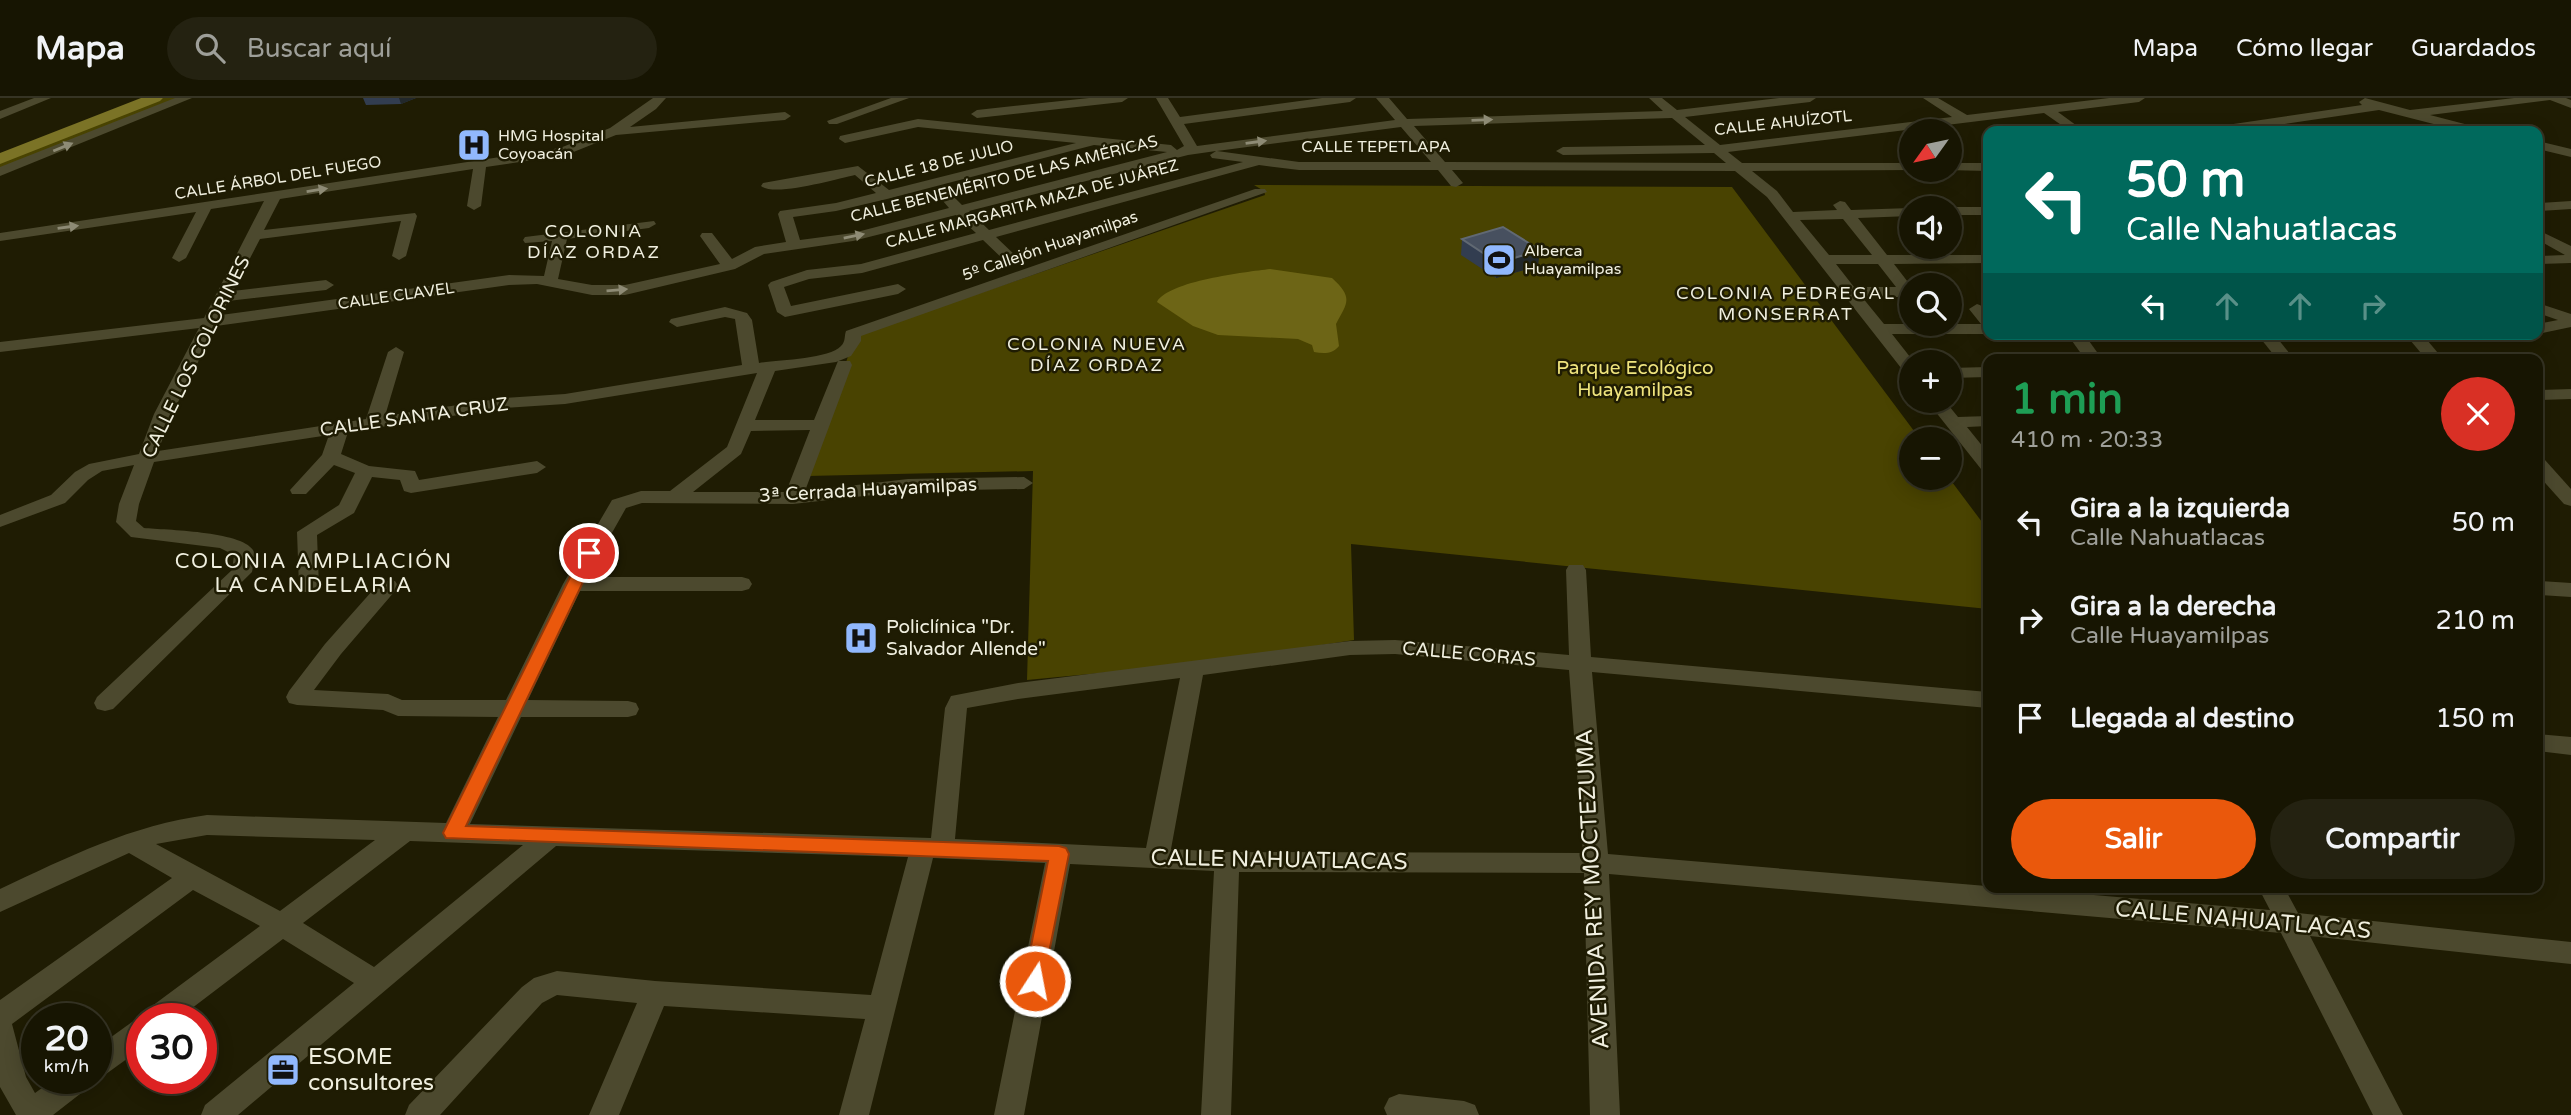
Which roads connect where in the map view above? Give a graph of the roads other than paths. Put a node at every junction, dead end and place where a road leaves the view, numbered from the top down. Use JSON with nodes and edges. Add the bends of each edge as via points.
{"nodes":[{"id":1,"x":45,"y":98,"type":"edge"},
{"id":2,"x":131,"y":98,"type":"edge"},
{"id":3,"x":155,"y":98,"type":"edge"},
{"id":4,"x":186,"y":98,"type":"edge"},
{"id":5,"x":660,"y":98,"type":"edge"},
{"id":6,"x":903,"y":98,"type":"edge"},
{"id":7,"x":975,"y":98,"type":"edge"},
{"id":8,"x":1122,"y":98,"type":"edge"},
{"id":9,"x":1162,"y":98,"type":"edge"},
{"id":10,"x":1350,"y":98,"type":"edge"},
{"id":11,"x":1382,"y":98,"type":"edge"},
{"id":12,"x":1655,"y":98,"type":"edge"},
{"id":13,"x":1810,"y":98,"type":"edge"},
{"id":14,"x":1929,"y":98,"type":"edge"},
{"id":15,"x":2139,"y":98,"type":"edge"},
{"id":16,"x":2349,"y":98,"type":"edge"},
{"id":17,"x":2546,"y":98,"type":"edge"},
{"id":18,"x":2555,"y":98,"type":"edge"},
{"id":19,"x":2571,"y":104,"type":"edge"},
{"id":20,"x":2379,"y":106,"type":"junction"},
{"id":21,"x":2047,"y":110,"type":"junction"},
{"id":22,"x":857,"y":113,"type":"junction"},
{"id":23,"x":1675,"y":114,"type":"junction"},
{"id":24,"x":2408,"y":114,"type":"junction"},
{"id":25,"x":0,"y":115,"type":"edge"},
{"id":26,"x":785,"y":116,"type":"dead end"},
{"id":27,"x":1965,"y":119,"type":"junction"},
{"id":28,"x":833,"y":121,"type":"dead end"},
{"id":29,"x":979,"y":121,"type":"junction"},
{"id":30,"x":1176,"y":121,"type":"junction"},
{"id":31,"x":1403,"y":123,"type":"junction"},
{"id":32,"x":2071,"y":126,"type":"edge"},
{"id":33,"x":2246,"y":126,"type":"edge"},
{"id":34,"x":2455,"y":126,"type":"edge"},
{"id":35,"x":890,"y":129,"type":"junction"},
{"id":36,"x":606,"y":135,"type":"junction"},
{"id":37,"x":845,"y":139,"type":"dead end"},
{"id":38,"x":1100,"y":141,"type":"junction"},
{"id":39,"x":2571,"y":144,"type":"edge"},
{"id":40,"x":2543,"y":146,"type":"edge"},
{"id":41,"x":2543,"y":146,"type":"edge"},
{"id":42,"x":0,"y":148,"type":"edge"},
{"id":43,"x":1718,"y":149,"type":"junction"},
{"id":44,"x":1188,"y":151,"type":"junction"},
{"id":45,"x":1553,"y":151,"type":"dead end"},
{"id":46,"x":1498,"y":152,"type":"dead end"},
{"id":47,"x":2571,"y":153,"type":"edge"},
{"id":48,"x":0,"y":159,"type":"edge"},
{"id":49,"x":1434,"y":159,"type":"junction"},
{"id":50,"x":2571,"y":159,"type":"edge"},
{"id":51,"x":1265,"y":161,"type":"junction"},
{"id":52,"x":2543,"y":161,"type":"edge"},
{"id":53,"x":480,"y":164,"type":"junction"},
{"id":54,"x":1739,"y":166,"type":"junction"},
{"id":55,"x":1899,"y":167,"type":"edge"},
{"id":56,"x":1962,"y":167,"type":"edge"},
{"id":57,"x":1983,"y":167,"type":"edge"},
{"id":58,"x":1227,"y":171,"type":"junction"},
{"id":59,"x":0,"y":172,"type":"edge"},
{"id":60,"x":1456,"y":183,"type":"dead end"},
{"id":61,"x":930,"y":184,"type":"junction"},
{"id":62,"x":768,"y":186,"type":"dead end"},
{"id":63,"x":887,"y":195,"type":"junction"},
{"id":64,"x":274,"y":197,"type":"junction"},
{"id":65,"x":1817,"y":200,"type":"dead end"},
{"id":66,"x":1837,"y":201,"type":"junction"},
{"id":67,"x":1871,"y":201,"type":"dead end"},
{"id":68,"x":2571,"y":205,"type":"edge"},
{"id":69,"x":474,"y":206,"type":"dead end"},
{"id":70,"x":205,"y":207,"type":"junction"},
{"id":71,"x":2543,"y":207,"type":"edge"},
{"id":72,"x":958,"y":208,"type":"junction"},
{"id":73,"x":1962,"y":211,"type":"edge"},
{"id":74,"x":1983,"y":211,"type":"edge"},
{"id":75,"x":1899,"y":212,"type":"edge"},
{"id":76,"x":1847,"y":214,"type":"junction"},
{"id":77,"x":1790,"y":215,"type":"junction"},
{"id":78,"x":649,"y":224,"type":"dead end"},
{"id":79,"x":987,"y":234,"type":"junction"},
{"id":80,"x":255,"y":235,"type":"junction"},
{"id":81,"x":561,"y":235,"type":"junction"},
{"id":82,"x":707,"y":236,"type":"dead end"},
{"id":83,"x":0,"y":237,"type":"edge"},
{"id":84,"x":2543,"y":237,"type":"edge"},
{"id":85,"x":530,"y":240,"type":"dead end"},
{"id":86,"x":790,"y":244,"type":"junction"},
{"id":87,"x":2571,"y":252,"type":"edge"},
{"id":88,"x":399,"y":256,"type":"dead end"},
{"id":89,"x":179,"y":258,"type":"dead end"},
{"id":90,"x":1983,"y":259,"type":"edge"},
{"id":91,"x":2571,"y":259,"type":"edge"},
{"id":92,"x":1012,"y":260,"type":"dead end"},
{"id":93,"x":1824,"y":260,"type":"junction"},
{"id":94,"x":1882,"y":260,"type":"junction"},
{"id":95,"x":2543,"y":260,"type":"edge"},
{"id":96,"x":730,"y":266,"type":"junction"},
{"id":97,"x":807,"y":275,"type":"junction"},
{"id":98,"x":1899,"y":279,"type":"edge"},
{"id":99,"x":550,"y":280,"type":"junction"},
{"id":100,"x":326,"y":285,"type":"dead end"},
{"id":101,"x":898,"y":289,"type":"dead end"},
{"id":102,"x":1849,"y":292,"type":"junction"},
{"id":103,"x":1899,"y":292,"type":"edge"},
{"id":104,"x":223,"y":297,"type":"junction"},
{"id":105,"x":2543,"y":310,"type":"edge"},
{"id":106,"x":839,"y":318,"type":"junction"},
{"id":107,"x":2571,"y":321,"type":"edge"},
{"id":108,"x":677,"y":322,"type":"dead end"},
{"id":109,"x":209,"y":323,"type":"junction"},
{"id":110,"x":2543,"y":328,"type":"edge"},
{"id":111,"x":1983,"y":329,"type":"edge"},
{"id":112,"x":1884,"y":331,"type":"junction"},
{"id":113,"x":2080,"y":340,"type":"edge"},
{"id":114,"x":2270,"y":340,"type":"edge"},
{"id":115,"x":2418,"y":340,"type":"edge"},
{"id":116,"x":0,"y":346,"type":"edge"},
{"id":117,"x":396,"y":352,"type":"dead end"},
{"id":118,"x":1899,"y":352,"type":"edge"},
{"id":119,"x":2090,"y":354,"type":"edge"},
{"id":120,"x":2282,"y":354,"type":"edge"},
{"id":121,"x":2431,"y":354,"type":"edge"},
{"id":122,"x":845,"y":359,"type":"junction"},
{"id":123,"x":759,"y":367,"type":"junction"},
{"id":124,"x":1983,"y":372,"type":"edge"},
{"id":125,"x":1962,"y":373,"type":"edge"},
{"id":126,"x":2571,"y":394,"type":"edge"},
{"id":127,"x":2543,"y":395,"type":"edge"},
{"id":128,"x":1946,"y":413,"type":"edge"},
{"id":129,"x":1983,"y":421,"type":"edge"},
{"id":130,"x":1953,"y":422,"type":"junction"},
{"id":131,"x":374,"y":423,"type":"junction"},
{"id":132,"x":821,"y":425,"type":"junction"},
{"id":133,"x":745,"y":426,"type":"junction"},
{"id":134,"x":340,"y":428,"type":"junction"},
{"id":135,"x":331,"y":457,"type":"junction"},
{"id":136,"x":146,"y":458,"type":"junction"},
{"id":137,"x":1983,"y":459,"type":"edge"},
{"id":138,"x":537,"y":467,"type":"dead end"},
{"id":139,"x":366,"y":471,"type":"junction"},
{"id":140,"x":2543,"y":471,"type":"edge"},
{"id":141,"x":2571,"y":472,"type":"edge"},
{"id":142,"x":2543,"y":473,"type":"edge"},
{"id":143,"x":1024,"y":483,"type":"dead end"},
{"id":144,"x":299,"y":490,"type":"dead end"},
{"id":145,"x":676,"y":496,"type":"junction"},
{"id":146,"x":793,"y":498,"type":"junction"},
{"id":147,"x":2571,"y":500,"type":"edge"},
{"id":148,"x":0,"y":522,"type":"edge"},
{"id":149,"x":1576,"y":570,"type":"dead end"},
{"id":150,"x":573,"y":584,"type":"junction"},
{"id":151,"x":742,"y":584,"type":"dead end"},
{"id":152,"x":388,"y":586,"type":"dead end"},
{"id":153,"x":309,"y":587,"type":"dead end"},
{"id":154,"x":2543,"y":588,"type":"edge"},
{"id":155,"x":2571,"y":590,"type":"edge"},
{"id":156,"x":1580,"y":664,"type":"junction"},
{"id":157,"x":1193,"y":670,"type":"junction"},
{"id":158,"x":1983,"y":700,"type":"edge"},
{"id":159,"x":105,"y":703,"type":"dead end"},
{"id":160,"x":513,"y":707,"type":"junction"},
{"id":161,"x":628,"y":709,"type":"dead end"},
{"id":162,"x":2543,"y":743,"type":"edge"},
{"id":163,"x":2571,"y":746,"type":"edge"},
{"id":164,"x":404,"y":832,"type":"junction"},
{"id":165,"x":453,"y":833,"type":"junction"},
{"id":166,"x":549,"y":837,"type":"junction"},
{"id":167,"x":130,"y":841,"type":"junction"},
{"id":168,"x":933,"y":848,"type":"junction"},
{"id":169,"x":1059,"y":854,"type":"junction"},
{"id":170,"x":1157,"y":858,"type":"junction"},
{"id":171,"x":1227,"y":862,"type":"junction"},
{"id":172,"x":1595,"y":863,"type":"junction"},
{"id":173,"x":191,"y":877,"type":"junction"},
{"id":174,"x":2274,"y":893,"type":"edge"},
{"id":175,"x":0,"y":901,"type":"edge"},
{"id":176,"x":2290,"y":923,"type":"junction"},
{"id":177,"x":283,"y":925,"type":"junction"},
{"id":178,"x":2571,"y":953,"type":"edge"},
{"id":179,"x":376,"y":982,"type":"junction"},
{"id":180,"x":655,"y":993,"type":"junction"},
{"id":181,"x":178,"y":1003,"type":"edge"},
{"id":182,"x":882,"y":1008,"type":"junction"},
{"id":183,"x":0,"y":1016,"type":"edge"},
{"id":184,"x":0,"y":1030,"type":"edge"},
{"id":185,"x":58,"y":1094,"type":"edge"},
{"id":186,"x":1399,"y":1108,"type":"dead end"},
{"id":187,"x":32,"y":1114,"type":"edge"},
{"id":188,"x":216,"y":1115,"type":"edge"},
{"id":189,"x":420,"y":1115,"type":"edge"},
{"id":190,"x":604,"y":1115,"type":"edge"},
{"id":191,"x":854,"y":1115,"type":"edge"},
{"id":192,"x":1009,"y":1115,"type":"edge"},
{"id":193,"x":1216,"y":1115,"type":"edge"},
{"id":194,"x":1464,"y":1115,"type":"edge"},
{"id":195,"x":1605,"y":1115,"type":"edge"},
{"id":196,"x":2388,"y":1115,"type":"edge"}],
"edges":[{"from":1,"to":25,"type":"street"},
{"from":2,"to":42,"type":"main road"},
{"from":3,"to":48,"type":"main road"},
{"from":59,"to":4,"type":"street","one_way":true},
{"from":5,"to":36,"type":"street"},
{"from":6,"to":22,"type":"street"},
{"from":7,"to":29,"type":"street"},
{"from":8,"to":29,"type":"street"},
{"from":9,"to":30,"type":"street"},
{"from":10,"to":30,"type":"street"},
{"from":11,"to":31,"type":"street"},
{"from":12,"to":23,"type":"street"},
{"from":13,"to":23,"type":"street"},
{"from":14,"to":27,"type":"street"},
{"from":15,"to":21,"type":"street","name":"CALLE AHUÍZOTL"},
{"from":16,"to":20,"type":"street"},
{"from":17,"to":24,"type":"street"},
{"from":18,"to":19,"type":"street"},
{"from":20,"to":24,"type":"street"},
{"from":20,"to":33,"type":"street"},
{"from":21,"to":27,"type":"street","name":"CALLE AHUÍZOTL"},
{"from":21,"to":32,"type":"street"},
{"from":22,"to":28,"type":"street"},
{"from":22,"to":35,"type":"street"},
{"from":31,"to":23,"type":"street","one_way":true},
{"from":23,"to":43,"type":"street"},
{"from":24,"to":34,"type":"street"},
{"from":26,"to":36,"type":"street"},
{"from":27,"to":43,"type":"street","name":"CALLE AHUÍZOTL"},
{"from":29,"to":35,"type":"street","name":"CALLE TEPETLAPA"},
{"from":29,"to":38,"type":"street","name":"CALLE TEPETLAPA"},
{"from":30,"to":44,"type":"street","via":[[1191,146]]},
{"from":44,"to":31,"type":"street","one_way":true},
{"from":31,"to":49,"type":"street"},
{"from":35,"to":37,"type":"street","name":"CALLE TEPETLAPA"},
{"from":36,"to":53,"type":"street","name":"CALLE ÁRBOL DEL FUEGO","via":[[561,152]]},
{"from":38,"to":44,"type":"street","name":"CALLE TEPETLAPA"},
{"from":38,"to":61,"type":"street","name":"CALLE 18 DE JULIO"},
{"from":39,"to":40,"type":"street"},
{"from":41,"to":47,"type":"street"},
{"from":43,"to":45,"type":"street","name":"CALLE AHUÍZOTL"},
{"from":43,"to":54,"type":"street"},
{"from":44,"to":51,"type":"street","name":"CALLE TEPETLAPA"},
{"from":44,"to":72,"type":"street","name":"CALLE BENEMÉRITO DE LAS AMÉRICAS"},
{"from":46,"to":49,"type":"street"},
{"from":49,"to":51,"type":"street","name":"CALLE TEPETLAPA","via":[[1299,166]]},
{"from":49,"to":54,"type":"street","name":"CALLE TEPETLAPA"},
{"from":49,"to":60,"type":"street"},
{"from":50,"to":52,"type":"street"},
{"from":51,"to":58,"type":"street","name":"CALLE MARGARITA MAZA DE JUÁREZ"},
{"from":64,"to":53,"type":"street","name":"CALLE ÁRBOL DEL FUEGO","one_way":true},
{"from":53,"to":69,"type":"street"},
{"from":54,"to":55,"type":"street","name":"CALLE TEPETLAPA"},
{"from":54,"to":77,"type":"street"},
{"from":56,"to":57,"type":"street"},
{"from":58,"to":79,"type":"street","name":"CALLE MARGARITA MAZA DE JUÁREZ"},
{"from":58,"to":106,"type":"street","name":"5º Callejón Huayamilpas","via":[[1260,192]]},
{"from":61,"to":63,"type":"street","name":"CALLE 18 DE JULIO"},
{"from":61,"to":72,"type":"street"},
{"from":62,"to":63,"type":"street","via":[[858,170]]},
{"from":63,"to":86,"type":"street","name":"CALLE 18 DE JULIO","via":[[785,214]]},
{"from":64,"to":70,"type":"street","name":"CALLE ÁRBOL DEL FUEGO"},
{"from":64,"to":80,"type":"street","name":"CALLE LOS COLORINES"},
{"from":65,"to":66,"type":"street"},
{"from":66,"to":67,"type":"street"},
{"from":66,"to":76,"type":"street"},
{"from":68,"to":71,"type":"street"},
{"from":83,"to":70,"type":"street","name":"CALLE ÁRBOL DEL FUEGO","one_way":true},
{"from":70,"to":89,"type":"street"},
{"from":72,"to":79,"type":"street"},
{"from":86,"to":72,"type":"street","name":"CALLE BENEMÉRITO DE LAS AMÉRICAS","one_way":true,"via":[[853,237]]},
{"from":73,"to":74,"type":"street"},
{"from":75,"to":76,"type":"street"},
{"from":76,"to":77,"type":"street"},
{"from":76,"to":94,"type":"street"},
{"from":77,"to":93,"type":"street"},
{"from":78,"to":81,"type":"street"},
{"from":79,"to":92,"type":"street"},
{"from":79,"to":97,"type":"street","name":"CALLE MARGARITA MAZA DE JUÁREZ","via":[[862,268]]},
{"from":80,"to":88,"type":"street","via":[[410,216]]},
{"from":80,"to":104,"type":"street","name":"CALLE LOS COLORINES"},
{"from":81,"to":85,"type":"street"},
{"from":81,"to":99,"type":"street"},
{"from":82,"to":96,"type":"street"},
{"from":84,"to":87,"type":"street"},
{"from":86,"to":96,"type":"street","name":"CALLE CLAVEL","via":[[751,253]]},
{"from":86,"to":97,"type":"street"},
{"from":90,"to":94,"type":"street"},
{"from":91,"to":95,"type":"street"},
{"from":93,"to":94,"type":"street"},
{"from":93,"to":102,"type":"street"},
{"from":94,"to":98,"type":"street"},
{"from":99,"to":96,"type":"street","name":"CALLE CLAVEL","one_way":true,"via":[[612,291]]},
{"from":97,"to":106,"type":"street","name":"CALLE MARGARITA MAZA DE JUÁREZ","via":[[776,284],[785,312]]},
{"from":99,"to":109,"type":"street","name":"CALLE CLAVEL","via":[[509,280]]},
{"from":100,"to":104,"type":"street"},
{"from":101,"to":106,"type":"street"},
{"from":102,"to":103,"type":"street"},
{"from":102,"to":112,"type":"street"},
{"from":104,"to":109,"type":"street","name":"CALLE LOS COLORINES"},
{"from":105,"to":107,"type":"street"},
{"from":106,"to":122,"type":"street","via":[[853,341]]},
{"from":107,"to":110,"type":"street"},
{"from":108,"to":123,"type":"street","via":[[725,312],[741,316]]},
{"from":109,"to":116,"type":"street","name":"CALLE CLAVEL"},
{"from":109,"to":136,"type":"street","name":"CALLE LOS COLORINES"},
{"from":111,"to":112,"type":"street"},
{"from":112,"to":118,"type":"street"},
{"from":113,"to":119,"type":"street"},
{"from":114,"to":120,"type":"street"},
{"from":115,"to":121,"type":"street"},
{"from":117,"to":131,"type":"street"},
{"from":122,"to":123,"type":"street","name":"CALLE SANTA CRUZ"},
{"from":122,"to":132,"type":"street"},
{"from":123,"to":131,"type":"street","name":"CALLE SANTA CRUZ","via":[[565,399],[504,403]]},
{"from":123,"to":133,"type":"street"},
{"from":124,"to":125,"type":"street"},
{"from":126,"to":127,"type":"street"},
{"from":128,"to":130,"type":"street"},
{"from":129,"to":130,"type":"street"},
{"from":130,"to":137,"type":"street"},
{"from":131,"to":134,"type":"street","name":"CALLE SANTA CRUZ"},
{"from":132,"to":133,"type":"street"},
{"from":132,"to":146,"type":"street"},
{"from":133,"to":145,"type":"street","via":[[735,450]]},
{"from":134,"to":135,"type":"street"},
{"from":134,"to":136,"type":"street","name":"CALLE SANTA CRUZ"},
{"from":135,"to":139,"type":"street"},
{"from":135,"to":144,"type":"street"},
{"from":136,"to":148,"type":"street","name":"CALLE SANTA CRUZ","via":[[92,468],[78,476],[58,499]]},
{"from":136,"to":159,"type":"street","name":"CALLE LOS COLORINES","via":[[126,522],[138,533],[224,542],[244,552],[242,572]]},
{"from":138,"to":139,"type":"street","via":[[411,486],[408,475]]},
{"from":139,"to":153,"type":"street","via":[[347,509],[307,532]]},
{"from":140,"to":141,"type":"street"},
{"from":142,"to":147,"type":"street"},
{"from":143,"to":146,"type":"street","name":"3ª Cerrada Huayamilpas","via":[[908,485]]},
{"from":145,"to":146,"type":"street","name":"3ª Cerrada Huayamilpas"},
{"from":145,"to":150,"type":"street","name":"3ª Cerrada Huayamilpas","via":[[628,499],[613,511]]},
{"from":149,"to":156,"type":"street","name":"AVENIDA REY MOCTEZUMA"},
{"from":150,"to":151,"type":"street"},
{"from":150,"to":160,"type":"street"},
{"from":152,"to":160,"type":"street","via":[[297,697],[388,702],[398,708]]},
{"from":154,"to":155,"type":"street"},
{"from":156,"to":157,"type":"street","name":"CALLE CORAS","via":[[1395,647],[1350,648]]},
{"from":156,"to":158,"type":"street","name":"CALLE CORAS"},
{"from":156,"to":172,"type":"street","name":"AVENIDA REY MOCTEZUMA"},
{"from":157,"to":168,"type":"street","name":"CALLE CORAS","via":[[959,702]]},
{"from":157,"to":170,"type":"street"},
{"from":160,"to":161,"type":"street"},
{"from":160,"to":165,"type":"street"},
{"from":162,"to":163,"type":"street"},
{"from":164,"to":165,"type":"street","name":"CALLE NAHUATLACAS"},
{"from":164,"to":167,"type":"street","name":"CALLE NAHUATLACAS","via":[[207,825],[175,827]]},
{"from":164,"to":177,"type":"street"},
{"from":165,"to":166,"type":"street","name":"CALLE NAHUATLACAS"},
{"from":166,"to":168,"type":"street","name":"CALLE NAHUATLACAS"},
{"from":166,"to":179,"type":"street"},
{"from":167,"to":173,"type":"street"},
{"from":167,"to":175,"type":"street","name":"CALLE NAHUATLACAS"},
{"from":168,"to":169,"type":"street","name":"CALLE NAHUATLACAS"},
{"from":168,"to":182,"type":"street"},
{"from":169,"to":170,"type":"street","name":"CALLE NAHUATLACAS"},
{"from":169,"to":192,"type":"street"},
{"from":170,"to":171,"type":"street","name":"CALLE NAHUATLACAS"},
{"from":171,"to":172,"type":"street","name":"CALLE NAHUATLACAS"},
{"from":171,"to":193,"type":"street"},
{"from":172,"to":176,"type":"street","name":"CALLE NAHUATLACAS"},
{"from":172,"to":195,"type":"street","name":"AVENIDA REY MOCTEZUMA"},
{"from":173,"to":177,"type":"street"},
{"from":173,"to":183,"type":"street"},
{"from":174,"to":176,"type":"street"},
{"from":176,"to":178,"type":"street","name":"CALLE NAHUATLACAS"},
{"from":176,"to":196,"type":"street"},
{"from":177,"to":179,"type":"street"},
{"from":177,"to":181,"type":"street"},
{"from":179,"to":188,"type":"street"},
{"from":180,"to":182,"type":"street"},
{"from":180,"to":189,"type":"street","via":[[557,983],[544,986]]},
{"from":180,"to":190,"type":"street"},
{"from":182,"to":191,"type":"street"},
{"from":184,"to":187,"type":"street","via":[[12,1081]]},
{"from":185,"to":187,"type":"street"},
{"from":186,"to":194,"type":"street"}]}
